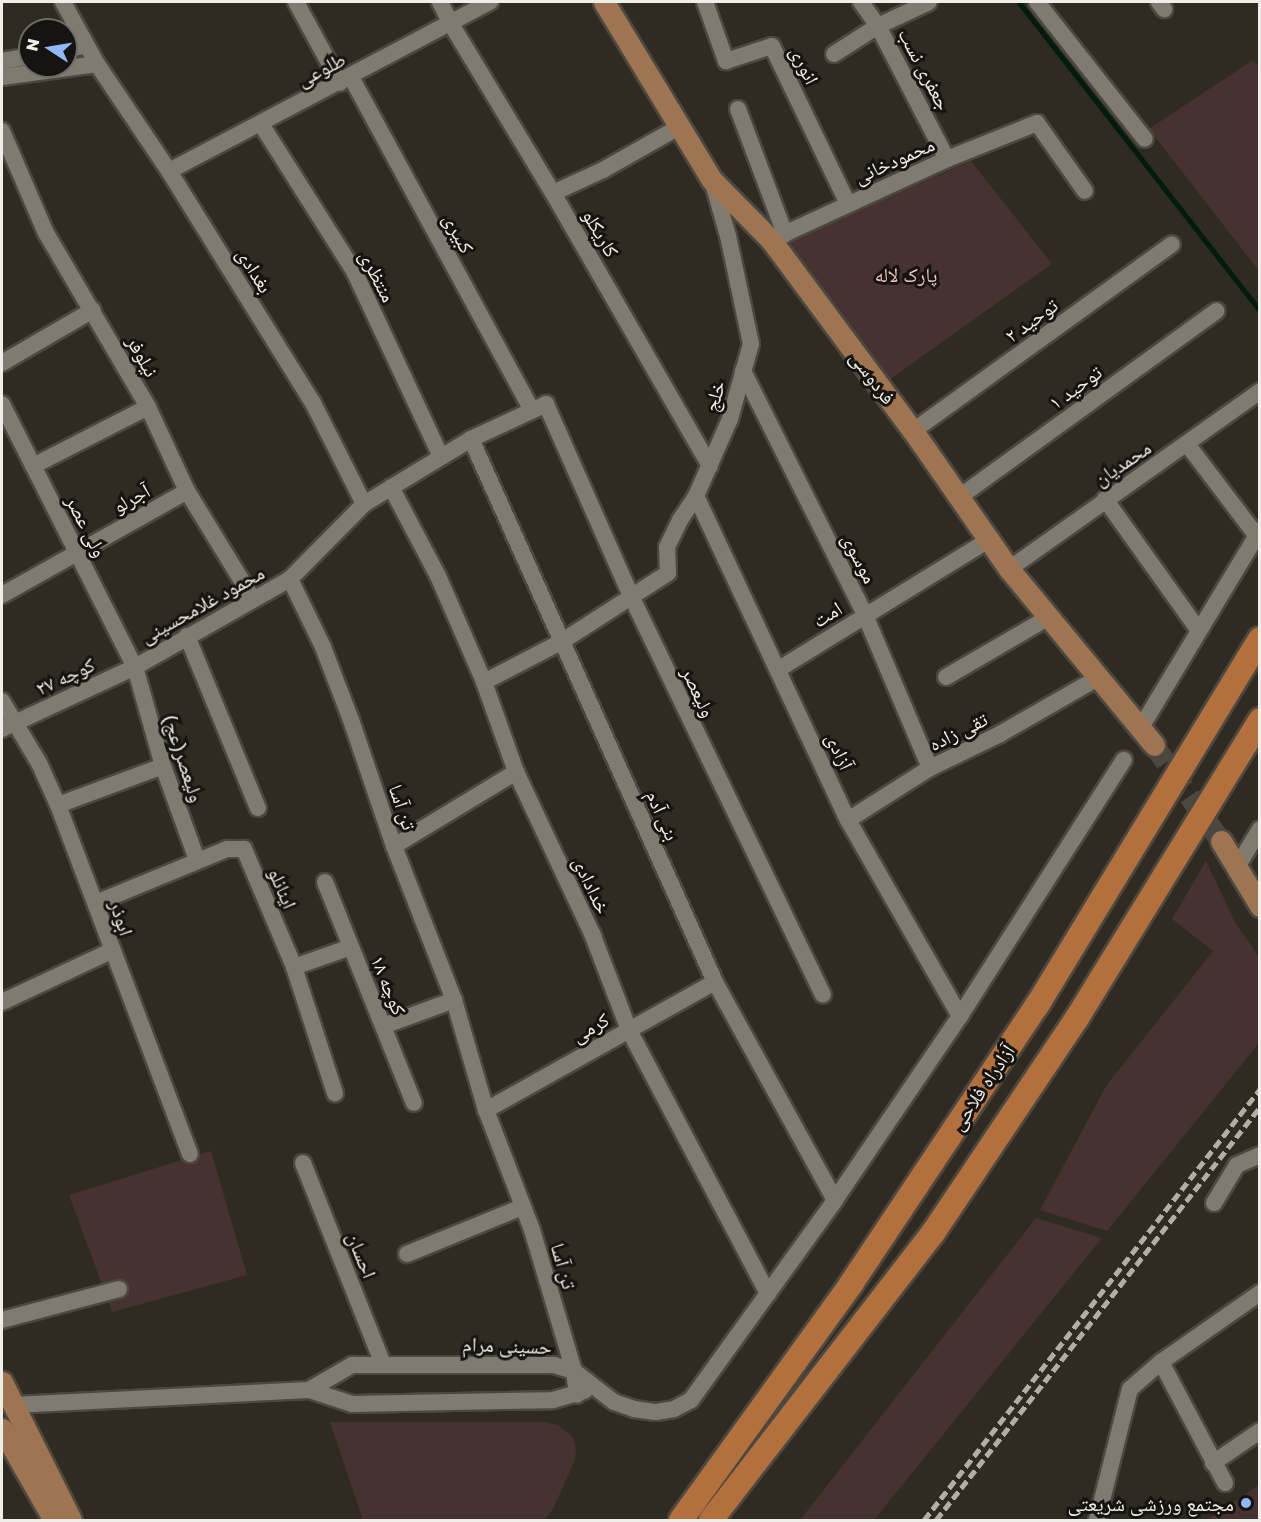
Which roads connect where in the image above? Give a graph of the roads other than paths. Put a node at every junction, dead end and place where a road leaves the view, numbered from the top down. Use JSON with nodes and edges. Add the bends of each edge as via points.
{"nodes":[{"id":1,"x":63,"y":2,"type":"edge"},
{"id":2,"x":296,"y":2,"type":"edge"},
{"id":3,"x":440,"y":2,"type":"edge"},
{"id":4,"x":490,"y":2,"type":"edge"},
{"id":5,"x":604,"y":2,"type":"edge"},
{"id":6,"x":705,"y":2,"type":"edge"},
{"id":7,"x":861,"y":2,"type":"edge"},
{"id":8,"x":929,"y":2,"type":"edge"},
{"id":9,"x":1037,"y":2,"type":"edge"},
{"id":10,"x":451,"y":24,"type":"junction"},
{"id":11,"x":878,"y":26,"type":"junction"},
{"id":12,"x":86,"y":46,"type":"junction"},
{"id":13,"x":78,"y":47,"type":"edge"},
{"id":14,"x":834,"y":54,"type":"dead end"},
{"id":15,"x":18,"y":58,"type":"edge"},
{"id":16,"x":2,"y":61,"type":"edge"},
{"id":17,"x":97,"y":64,"type":"junction"},
{"id":18,"x":2,"y":77,"type":"edge"},
{"id":19,"x":345,"y":80,"type":"junction"},
{"id":20,"x":738,"y":109,"type":"dead end"},
{"id":21,"x":261,"y":124,"type":"junction"},
{"id":22,"x":679,"y":127,"type":"junction"},
{"id":23,"x":2,"y":131,"type":"edge"},
{"id":24,"x":1145,"y":139,"type":"dead end"},
{"id":25,"x":946,"y":159,"type":"junction"},
{"id":26,"x":169,"y":171,"type":"junction"},
{"id":27,"x":712,"y":180,"type":"junction"},
{"id":28,"x":1085,"y":191,"type":"dead end"},
{"id":29,"x":553,"y":193,"type":"junction"},
{"id":30,"x":848,"y":204,"type":"junction"},
{"id":31,"x":778,"y":237,"type":"junction"},
{"id":32,"x":1172,"y":244,"type":"dead end"},
{"id":33,"x":93,"y":310,"type":"junction"},
{"id":34,"x":1216,"y":311,"type":"dead end"},
{"id":35,"x":2,"y":363,"type":"edge"},
{"id":36,"x":743,"y":371,"type":"junction"},
{"id":37,"x":1260,"y":391,"type":"edge"},
{"id":38,"x":2,"y":404,"type":"edge"},
{"id":39,"x":539,"y":406,"type":"junction"},
{"id":40,"x":148,"y":407,"type":"junction"},
{"id":41,"x":913,"y":431,"type":"junction"},
{"id":42,"x":471,"y":439,"type":"junction"},
{"id":43,"x":1187,"y":444,"type":"junction"},
{"id":44,"x":441,"y":457,"type":"junction"},
{"id":45,"x":33,"y":466,"type":"junction"},
{"id":46,"x":710,"y":466,"type":"junction"},
{"id":47,"x":391,"y":487,"type":"junction"},
{"id":48,"x":187,"y":491,"type":"junction"},
{"id":49,"x":696,"y":496,"type":"junction"},
{"id":50,"x":958,"y":498,"type":"junction"},
{"id":51,"x":1105,"y":499,"type":"junction"},
{"id":52,"x":364,"y":504,"type":"junction"},
{"id":53,"x":1258,"y":532,"type":"edge"},
{"id":54,"x":990,"y":539,"type":"junction"},
{"id":55,"x":77,"y":552,"type":"junction"},
{"id":56,"x":1009,"y":569,"type":"junction"},
{"id":57,"x":290,"y":579,"type":"junction"},
{"id":58,"x":2,"y":595,"type":"edge"},
{"id":59,"x":632,"y":598,"type":"junction"},
{"id":60,"x":253,"y":599,"type":"junction"},
{"id":61,"x":865,"y":615,"type":"junction"},
{"id":62,"x":1049,"y":616,"type":"junction"},
{"id":63,"x":1199,"y":631,"type":"junction"},
{"id":64,"x":187,"y":636,"type":"junction"},
{"id":65,"x":1260,"y":639,"type":"edge"},
{"id":66,"x":561,"y":642,"type":"junction"},
{"id":67,"x":135,"y":667,"type":"junction"},
{"id":68,"x":779,"y":669,"type":"junction"},
{"id":69,"x":946,"y":677,"type":"dead end"},
{"id":70,"x":484,"y":682,"type":"junction"},
{"id":71,"x":1089,"y":683,"type":"dead end"},
{"id":72,"x":2,"y":701,"type":"edge"},
{"id":73,"x":1260,"y":720,"type":"edge"},
{"id":74,"x":7,"y":726,"type":"edge"},
{"id":75,"x":1140,"y":729,"type":"junction"},
{"id":76,"x":1154,"y":745,"type":"tunnel mouth"},
{"id":77,"x":1124,"y":760,"type":"dead end"},
{"id":78,"x":163,"y":766,"type":"junction"},
{"id":79,"x":930,"y":768,"type":"junction"},
{"id":80,"x":516,"y":772,"type":"junction"},
{"id":81,"x":58,"y":805,"type":"junction"},
{"id":82,"x":258,"y":808,"type":"dead end"},
{"id":83,"x":848,"y":820,"type":"junction"},
{"id":84,"x":1260,"y":829,"type":"edge"},
{"id":85,"x":1221,"y":841,"type":"tunnel mouth"},
{"id":86,"x":394,"y":846,"type":"junction"},
{"id":87,"x":197,"y":860,"type":"junction"},
{"id":88,"x":1237,"y":867,"type":"junction"},
{"id":89,"x":325,"y":882,"type":"dead end"},
{"id":90,"x":96,"y":903,"type":"junction"},
{"id":91,"x":1260,"y":906,"type":"edge"},
{"id":92,"x":351,"y":947,"type":"junction"},
{"id":93,"x":111,"y":951,"type":"junction"},
{"id":94,"x":294,"y":967,"type":"junction"},
{"id":95,"x":715,"y":982,"type":"junction"},
{"id":96,"x":823,"y":994,"type":"dead end"},
{"id":97,"x":454,"y":1000,"type":"junction"},
{"id":98,"x":2,"y":1002,"type":"edge"},
{"id":99,"x":960,"y":1016,"type":"junction"},
{"id":100,"x":383,"y":1026,"type":"junction"},
{"id":101,"x":629,"y":1030,"type":"junction"},
{"id":102,"x":335,"y":1093,"type":"dead end"},
{"id":103,"x":414,"y":1103,"type":"dead end"},
{"id":104,"x":486,"y":1110,"type":"junction"},
{"id":105,"x":190,"y":1154,"type":"dead end"},
{"id":106,"x":1260,"y":1155,"type":"edge"},
{"id":107,"x":303,"y":1162,"type":"dead end"},
{"id":108,"x":835,"y":1200,"type":"junction"},
{"id":109,"x":1214,"y":1203,"type":"dead end"},
{"id":110,"x":522,"y":1207,"type":"junction"},
{"id":111,"x":408,"y":1254,"type":"dead end"},
{"id":112,"x":119,"y":1288,"type":"dead end"},
{"id":113,"x":1260,"y":1293,"type":"edge"},
{"id":114,"x":768,"y":1294,"type":"junction"},
{"id":115,"x":2,"y":1320,"type":"edge"},
{"id":116,"x":1161,"y":1362,"type":"junction"},
{"id":117,"x":382,"y":1364,"type":"junction"},
{"id":118,"x":574,"y":1371,"type":"junction"},
{"id":119,"x":2,"y":1382,"type":"edge"},
{"id":120,"x":594,"y":1386,"type":"junction"},
{"id":121,"x":309,"y":1390,"type":"junction"},
{"id":122,"x":577,"y":1395,"type":"junction"},
{"id":123,"x":14,"y":1406,"type":"junction"},
{"id":124,"x":2,"y":1429,"type":"edge"},
{"id":125,"x":1260,"y":1431,"type":"edge"},
{"id":126,"x":1213,"y":1462,"type":"junction"},
{"id":127,"x":1225,"y":1484,"type":"dead end"},
{"id":128,"x":54,"y":1521,"type":"edge"},
{"id":129,"x":71,"y":1521,"type":"edge"},
{"id":130,"x":681,"y":1521,"type":"edge"},
{"id":131,"x":711,"y":1521,"type":"edge"},
{"id":132,"x":1097,"y":1521,"type":"edge"}],
"edges":[{"from":1,"to":12,"type":"street"},
{"from":2,"to":19,"type":"street"},
{"from":3,"to":10,"type":"street","name":"کاریکلو"},
{"from":4,"to":10,"type":"street","name":"طلوعی"},
{"from":5,"to":22,"type":"main road","name":"فردوسی"},
{"from":6,"to":30,"type":"street","name":"انوری","via":[[726,61],[772,46]]},
{"from":7,"to":11,"type":"street","name":"جعفری نسب"},
{"from":8,"to":11,"type":"street"},
{"from":9,"to":24,"type":"street"},
{"from":10,"to":19,"type":"street","name":"طلوعی"},
{"from":10,"to":29,"type":"street","name":"کاریکلو"},
{"from":11,"to":14,"type":"street"},
{"from":11,"to":25,"type":"street","name":"جعفری نسب"},
{"from":12,"to":13,"type":"street"},
{"from":12,"to":17,"type":"street"},
{"from":15,"to":16,"type":"street"},
{"from":17,"to":18,"type":"street"},
{"from":17,"to":26,"type":"street","name":"بغدادی"},
{"from":19,"to":21,"type":"street","name":"طلوعی"},
{"from":19,"to":39,"type":"street","name":"کبیری"},
{"from":20,"to":31,"type":"street"},
{"from":21,"to":26,"type":"street","name":"طلوعی"},
{"from":21,"to":44,"type":"street","name":"منتظری","via":[[354,271]]},
{"from":22,"to":27,"type":"main road","name":"فردوسی"},
{"from":22,"to":29,"type":"street"},
{"from":23,"to":33,"type":"street","name":"نیلوفر","via":[[46,233]]},
{"from":25,"to":28,"type":"street","name":"محمودخانی","via":[[1037,123]]},
{"from":25,"to":30,"type":"street","name":"محمودخانی"},
{"from":26,"to":52,"type":"street","name":"بغدادی","via":[[313,403]]},
{"from":27,"to":31,"type":"main road","name":"فردوسی"},
{"from":27,"to":36,"type":"street","name":"خلج","via":[[751,344]]},
{"from":29,"to":46,"type":"street","name":"کاریکلو"},
{"from":30,"to":31,"type":"street","name":"محمودخانی"},
{"from":31,"to":41,"type":"main road","name":"فردوسی"},
{"from":32,"to":41,"type":"street","name":"توحید ۲"},
{"from":33,"to":35,"type":"street"},
{"from":33,"to":40,"type":"street","name":"نیلوفر"},
{"from":34,"to":50,"type":"street","name":"توحید ۱"},
{"from":36,"to":46,"type":"street","name":"خلج","via":[[730,419]]},
{"from":36,"to":61,"type":"street","name":"موسوی"},
{"from":37,"to":43,"type":"street","name":"محمدیان"},
{"from":38,"to":45,"type":"street","name":"ولی عصر"},
{"from":39,"to":42,"type":"street"},
{"from":39,"to":59,"type":"street","name":"ولیعصر"},
{"from":40,"to":45,"type":"street"},
{"from":40,"to":48,"type":"street","name":"نیلوفر"},
{"from":41,"to":50,"type":"main road","name":"فردوسی"},
{"from":42,"to":44,"type":"street"},
{"from":42,"to":66,"type":"street","name":"بنی آدم"},
{"from":43,"to":51,"type":"street","name":"محمدیان"},
{"from":43,"to":53,"type":"street"},
{"from":44,"to":47,"type":"street"},
{"from":45,"to":55,"type":"street","name":"ولی عصر"},
{"from":46,"to":49,"type":"street","name":"خلج"},
{"from":47,"to":52,"type":"street"},
{"from":47,"to":70,"type":"street","name":"خدادادی","via":[[438,576]]},
{"from":48,"to":55,"type":"street","name":"آجرلو"},
{"from":48,"to":60,"type":"street","name":"نیلوفر"},
{"from":49,"to":59,"type":"street","name":"خلج","via":[[668,547],[668,573]]},
{"from":49,"to":68,"type":"street","name":"آزادی"},
{"from":50,"to":54,"type":"main road","name":"فردوسی"},
{"from":51,"to":56,"type":"street","name":"محمدیان"},
{"from":51,"to":63,"type":"street"},
{"from":52,"to":57,"type":"street"},
{"from":53,"to":63,"type":"street"},
{"from":54,"to":56,"type":"main road","name":"فردوسی"},
{"from":54,"to":61,"type":"street","name":"امت"},
{"from":55,"to":58,"type":"street","name":"آجرلو"},
{"from":55,"to":67,"type":"street","name":"ولی عصر"},
{"from":56,"to":62,"type":"main road","name":"فردوسی"},
{"from":57,"to":60,"type":"street","name":"محمود غلامحسینی"},
{"from":57,"to":86,"type":"street","name":"تن آسا","via":[[323,647]]},
{"from":59,"to":66,"type":"street"},
{"from":59,"to":96,"type":"street","name":"ولیعصر"},
{"from":60,"to":64,"type":"street","name":"محمود غلامحسینی"},
{"from":61,"to":68,"type":"street","name":"امت"},
{"from":61,"to":79,"type":"street","name":"موسوی"},
{"from":62,"to":69,"type":"street"},
{"from":62,"to":75,"type":"main road","name":"فردوسی"},
{"from":63,"to":75,"type":"street"},
{"from":64,"to":67,"type":"street","name":"محمود غلامحسینی"},
{"from":64,"to":82,"type":"street"},
{"from":65,"to":130,"type":"highway","name":"آزادراه فلاحی","via":[[1038,1004],[851,1284]]},
{"from":66,"to":70,"type":"street"},
{"from":66,"to":95,"type":"street","name":"بنی آدم"},
{"from":67,"to":74,"type":"street","name":"کوچه ۲۷"},
{"from":67,"to":78,"type":"street","name":"ولیعصر(عج)"},
{"from":68,"to":83,"type":"street","name":"آزادی"},
{"from":70,"to":80,"type":"street","name":"خدادادی"},
{"from":71,"to":79,"type":"street","name":"تقی زاده","via":[[1000,735]]},
{"from":72,"to":74,"type":"street","name":"ابوذر"},
{"from":73,"to":131,"type":"highway","name":"آزادراه فلاحی","via":[[1077,1018],[933,1233]]},
{"from":74,"to":81,"type":"street","name":"ابوذر","via":[[39,763]]},
{"from":75,"to":76,"type":"main road","name":"فردوسی"},
{"from":77,"to":99,"type":"street"},
{"from":78,"to":81,"type":"street"},
{"from":78,"to":87,"type":"street","name":"ولیعصر(عج)"},
{"from":79,"to":83,"type":"street","name":"تقی زاده"},
{"from":80,"to":86,"type":"street"},
{"from":80,"to":101,"type":"street","name":"خدادادی","via":[[593,936]]},
{"from":81,"to":90,"type":"street","name":"ابوذر"},
{"from":83,"to":99,"type":"street","name":"آزادی"},
{"from":84,"to":88,"type":"street"},
{"from":85,"to":88,"type":"main road"},
{"from":86,"to":97,"type":"street","name":"تن آسا"},
{"from":87,"to":90,"type":"street","name":"اینانلو"},
{"from":87,"to":94,"type":"street","name":"اینانلو","via":[[227,849],[244,849]]},
{"from":88,"to":91,"type":"main road"},
{"from":89,"to":92,"type":"street","name":"کوچه ۱۸"},
{"from":90,"to":93,"type":"street","name":"ابوذر"},
{"from":92,"to":94,"type":"street"},
{"from":92,"to":100,"type":"street","name":"کوچه ۱۸"},
{"from":93,"to":98,"type":"street"},
{"from":93,"to":105,"type":"street","name":"ابوذر"},
{"from":94,"to":102,"type":"street","name":"اینانلو"},
{"from":95,"to":101,"type":"street","name":"کرمی"},
{"from":95,"to":108,"type":"street","name":"بنی آدم"},
{"from":97,"to":100,"type":"street"},
{"from":97,"to":104,"type":"street","name":"تن آسا"},
{"from":99,"to":108,"type":"street"},
{"from":100,"to":103,"type":"street","name":"کوچه ۱۸"},
{"from":101,"to":104,"type":"street","name":"کرمی"},
{"from":101,"to":114,"type":"street","name":"خدادادی"},
{"from":104,"to":110,"type":"street","name":"تن آسا"},
{"from":106,"to":109,"type":"street","via":[[1237,1165]]},
{"from":107,"to":117,"type":"street","name":"احسان"},
{"from":108,"to":114,"type":"street"},
{"from":110,"to":111,"type":"street"},
{"from":110,"to":118,"type":"street","name":"تن آسا"},
{"from":112,"to":115,"type":"street"},
{"from":113,"to":116,"type":"street"},
{"from":114,"to":120,"type":"street","via":[[691,1400],[674,1409],[634,1409],[614,1402]]},
{"from":116,"to":126,"type":"street"},
{"from":116,"to":132,"type":"street","via":[[1130,1389]]},
{"from":117,"to":118,"type":"street","name":"حسینی مرام","via":[[554,1365]]},
{"from":117,"to":121,"type":"street","name":"حسینی مرام","via":[[352,1365]]},
{"from":118,"to":120,"type":"street","name":"حسینی مرام"},
{"from":118,"to":122,"type":"street","name":"تن آسا"},
{"from":119,"to":123,"type":"main road"},
{"from":120,"to":122,"type":"street","name":"حسینی مرام"},
{"from":121,"to":122,"type":"street","name":"حسینی مرام","via":[[352,1404],[553,1400]]},
{"from":121,"to":123,"type":"street","name":"حسینی مرام"},
{"from":123,"to":129,"type":"main road"},
{"from":124,"to":128,"type":"main road"},
{"from":125,"to":126,"type":"street"},
{"from":126,"to":127,"type":"street"}]}
